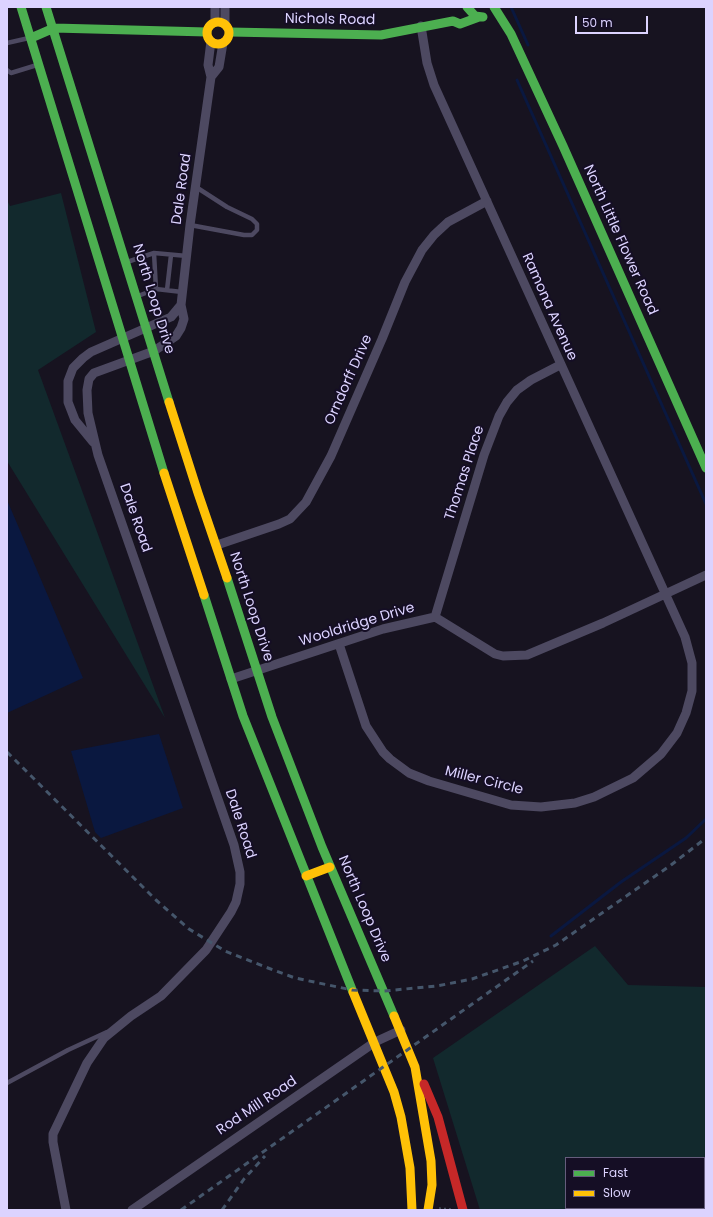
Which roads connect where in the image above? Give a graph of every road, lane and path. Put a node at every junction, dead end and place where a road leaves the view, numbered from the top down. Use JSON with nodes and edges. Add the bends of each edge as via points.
{"nodes":[{"id":1,"x":21,"y":7,"type":"edge"},
{"id":2,"x":46,"y":7,"type":"edge"},
{"id":3,"x":215,"y":7,"type":"edge"},
{"id":4,"x":225,"y":7,"type":"edge"},
{"id":5,"x":467,"y":7,"type":"edge"},
{"id":6,"x":493,"y":7,"type":"edge"},
{"id":7,"x":480,"y":17,"type":"junction"},
{"id":8,"x":452,"y":21,"type":"junction"},
{"id":9,"x":214,"y":22,"type":"junction"},
{"id":10,"x":225,"y":23,"type":"junction"},
{"id":11,"x":504,"y":25,"type":"junction"},
{"id":12,"x":421,"y":26,"type":"junction"},
{"id":13,"x":54,"y":28,"type":"junction"},
{"id":14,"x":207,"y":32,"type":"junction"},
{"id":15,"x":230,"y":32,"type":"junction"},
{"id":16,"x":30,"y":38,"type":"junction"},
{"id":17,"x":211,"y":41,"type":"junction"},
{"id":18,"x":7,"y":43,"type":"edge"},
{"id":19,"x":223,"y":43,"type":"junction"},
{"id":20,"x":39,"y":64,"type":"junction"},
{"id":21,"x":7,"y":70,"type":"edge"},
{"id":22,"x":211,"y":77,"type":"junction"},
{"id":23,"x":196,"y":187,"type":"junction"},
{"id":24,"x":487,"y":201,"type":"junction"},
{"id":25,"x":190,"y":225,"type":"junction"},
{"id":26,"x":154,"y":253,"type":"junction"},
{"id":27,"x":171,"y":255,"type":"junction"},
{"id":28,"x":187,"y":256,"type":"junction"},
{"id":29,"x":127,"y":262,"type":"junction"},
{"id":30,"x":156,"y":289,"type":"junction"},
{"id":31,"x":167,"y":290,"type":"junction"},
{"id":32,"x":182,"y":292,"type":"junction"},
{"id":33,"x":138,"y":296,"type":"junction"},
{"id":34,"x":181,"y":305,"type":"junction"},
{"id":35,"x":148,"y":328,"type":"junction"},
{"id":36,"x":124,"y":339,"type":"junction"},
{"id":37,"x":154,"y":351,"type":"junction"},
{"id":38,"x":130,"y":360,"type":"junction"},
{"id":39,"x":560,"y":365,"type":"junction"},
{"id":40,"x":95,"y":444,"type":"junction"},
{"id":41,"x":706,"y":468,"type":"edge"},
{"id":42,"x":217,"y":545,"type":"junction"},
{"id":43,"x":706,"y":575,"type":"edge"},
{"id":44,"x":664,"y":594,"type":"junction"},
{"id":45,"x":435,"y":617,"type":"junction"},
{"id":46,"x":339,"y":644,"type":"junction"},
{"id":47,"x":257,"y":670,"type":"junction"},
{"id":48,"x":231,"y":679,"type":"junction"},
{"id":49,"x":330,"y":867,"type":"junction"},
{"id":50,"x":306,"y":876,"type":"junction"},
{"id":51,"x":116,"y":1027,"type":"junction"},
{"id":52,"x":401,"y":1030,"type":"junction"},
{"id":53,"x":375,"y":1042,"type":"junction"},
{"id":54,"x":415,"y":1067,"type":"junction"},
{"id":55,"x":7,"y":1083,"type":"edge"},
{"id":56,"x":432,"y":1209,"type":"edge"},
{"id":57,"x":453,"y":1209,"type":"dead end"},
{"id":58,"x":66,"y":1210,"type":"edge"},
{"id":59,"x":132,"y":1210,"type":"edge"},
{"id":60,"x":412,"y":1210,"type":"edge"},
{"id":61,"x":463,"y":1210,"type":"edge"}],
"edges":[{"from":1,"to":16,"type":"main road"},
{"from":2,"to":13,"type":"main road","name":"North Loop Drive"},
{"from":3,"to":9,"type":"street"},
{"from":4,"to":10,"type":"street"},
{"from":5,"to":7,"type":"main road","via":[[471,14]]},
{"from":5,"to":8,"type":"main road"},
{"from":6,"to":7,"type":"main road","via":[[490,13]]},
{"from":6,"to":11,"type":"main road","name":"North Little Flower Road"},
{"from":7,"to":8,"type":"main road","name":"Nichols Road","via":[[460,24]]},
{"from":7,"to":11,"type":"main road"},
{"from":8,"to":12,"type":"main road","name":"Nichols Road"},
{"from":9,"to":10,"type":"main road"},
{"from":9,"to":14,"type":"main road"},
{"from":10,"to":15,"type":"main road"},
{"from":11,"to":41,"type":"main road","name":"North Little Flower Road","via":[[511,34],[563,146]]},
{"from":12,"to":15,"type":"main road","name":"Nichols Road","via":[[381,35]]},
{"from":12,"to":24,"type":"street","name":"Ramona Avenue","via":[[427,63],[434,84]]},
{"from":13,"to":14,"type":"main road"},
{"from":13,"to":16,"type":"main road"},
{"from":13,"to":29,"type":"main road","name":"North Loop Drive"},
{"from":14,"to":17,"type":"main road"},
{"from":15,"to":19,"type":"main road"},
{"from":16,"to":18,"type":"lane"},
{"from":16,"to":20,"type":"main road"},
{"from":17,"to":19,"type":"main road"},
{"from":17,"to":22,"type":"street","name":"Dale Road","via":[[208,65]]},
{"from":19,"to":22,"type":"street","name":"Dale Road","via":[[219,67]]},
{"from":20,"to":21,"type":"lane","via":[[11,73]]},
{"from":20,"to":36,"type":"main road"},
{"from":22,"to":23,"type":"street","name":"Dale Road"},
{"from":23,"to":25,"type":"street","name":"Dale Road"},
{"from":23,"to":25,"type":"lane","via":[[252,219],[257,224],[257,230],[252,235],[244,235]]},
{"from":24,"to":39,"type":"street","name":"Ramona Avenue"},
{"from":24,"to":42,"type":"street","name":"Orndorff Drive","via":[[448,222],[422,250],[405,282],[331,456],[306,502],[290,519]]},
{"from":25,"to":28,"type":"street","name":"Dale Road"},
{"from":26,"to":27,"type":"lane"},
{"from":26,"to":29,"type":"lane"},
{"from":26,"to":30,"type":"lane"},
{"from":27,"to":28,"type":"lane"},
{"from":27,"to":31,"type":"lane"},
{"from":28,"to":32,"type":"street","name":"Dale Road"},
{"from":29,"to":33,"type":"main road","name":"North Loop Drive"},
{"from":30,"to":31,"type":"lane"},
{"from":30,"to":33,"type":"lane"},
{"from":31,"to":32,"type":"lane"},
{"from":32,"to":34,"type":"street","name":"Dale Road"},
{"from":33,"to":35,"type":"main road","name":"North Loop Drive"},
{"from":34,"to":35,"type":"street","name":"Dale Road","via":[[170,317]]},
{"from":34,"to":37,"type":"street","name":"Dale Road","via":[[184,319],[181,328],[176,336]]},
{"from":35,"to":36,"type":"street","name":"Dale Road"},
{"from":35,"to":37,"type":"main road","name":"North Loop Drive"},
{"from":36,"to":38,"type":"main road"},
{"from":36,"to":40,"type":"street","name":"Dale Road","via":[[91,352],[73,368],[68,381],[70,411]]},
{"from":37,"to":38,"type":"street","name":"Dale Road"},
{"from":37,"to":42,"type":"main road","name":"North Loop Drive","via":[[198,493]]},
{"from":38,"to":40,"type":"street","name":"Dale Road","via":[[102,369],[94,373],[89,380],[88,413]]},
{"from":38,"to":48,"type":"main road"},
{"from":39,"to":44,"type":"street","name":"Ramona Avenue"},
{"from":39,"to":45,"type":"street","name":"Thomas Place","via":[[517,390],[499,416],[484,455]]},
{"from":40,"to":51,"type":"street","name":"Dale Road","via":[[234,845],[240,872],[236,902],[212,943],[161,996]]},
{"from":42,"to":47,"type":"main road","name":"North Loop Drive"},
{"from":43,"to":44,"type":"street","name":"Wooldridge Drive"},
{"from":44,"to":45,"type":"street","name":"Wooldridge Drive","via":[[527,655],[503,656],[489,651]]},
{"from":44,"to":46,"type":"street","name":"Miller Circle","via":[[685,637],[692,663],[692,691],[686,713],[668,747],[645,769],[622,784],[575,803],[541,807],[511,805],[436,784],[409,773],[383,752],[366,726]]},
{"from":45,"to":46,"type":"street","name":"Wooldridge Drive","via":[[383,629]]},
{"from":46,"to":47,"type":"street","name":"Wooldridge Drive"},
{"from":47,"to":48,"type":"street","name":"Wooldridge Drive"},
{"from":47,"to":49,"type":"main road","name":"North Loop Drive","via":[[287,761]]},
{"from":48,"to":50,"type":"main road","via":[[255,751]]},
{"from":49,"to":50,"type":"main road"},
{"from":49,"to":52,"type":"main road","name":"North Loop Drive"},
{"from":50,"to":53,"type":"main road"},
{"from":51,"to":55,"type":"lane"},
{"from":51,"to":58,"type":"street","name":"Dale Road","via":[[100,1043],[87,1063],[53,1134]]},
{"from":52,"to":53,"type":"street","name":"Rod Mill Road"},
{"from":52,"to":54,"type":"main road","name":"North Loop Drive"},
{"from":53,"to":59,"type":"street","name":"Rod Mill Road"},
{"from":53,"to":60,"type":"main road","via":[[402,1117],[410,1168]]},
{"from":54,"to":56,"type":"main road","name":"North Loop Drive","via":[[431,1162]]},
{"from":54,"to":61,"type":"main road","via":[[438,1117]]},
{"from":56,"to":57,"type":"path"}]}
